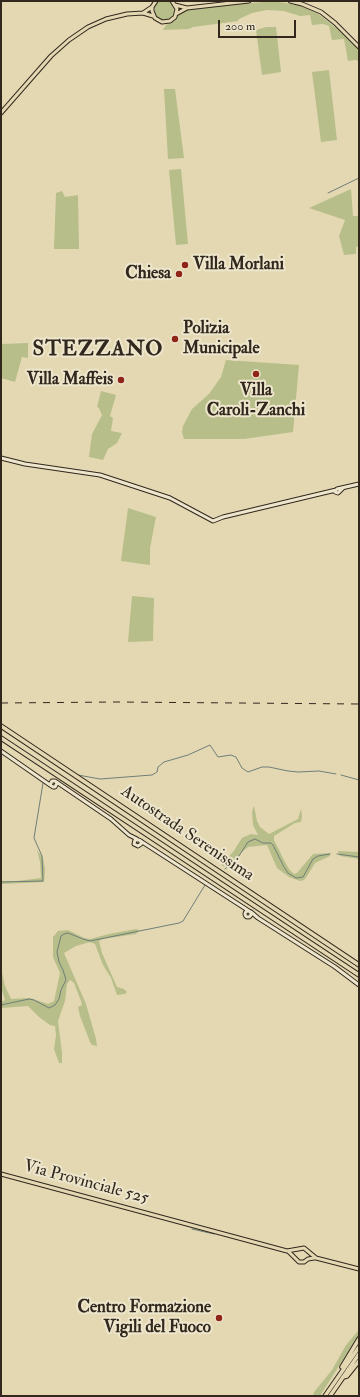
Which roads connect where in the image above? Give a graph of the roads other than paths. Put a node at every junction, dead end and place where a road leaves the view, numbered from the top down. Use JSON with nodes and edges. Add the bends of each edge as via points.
{"nodes":[{"id":1,"x":156,"y":1,"type":"edge"},
{"id":2,"x":172,"y":1,"type":"edge"},
{"id":3,"x":249,"y":1,"type":"edge"},
{"id":4,"x":290,"y":1,"type":"edge"},
{"id":5,"x":175,"y":4,"type":"junction"},
{"id":6,"x":152,"y":7,"type":"junction"},
{"id":7,"x":187,"y":8,"type":"junction"},
{"id":8,"x":143,"y":13,"type":"junction"},
{"id":9,"x":176,"y":14,"type":"junction"},
{"id":10,"x":153,"y":16,"type":"junction"},
{"id":11,"x":359,"y":47,"type":"edge"},
{"id":12,"x":1,"y":113,"type":"edge"},
{"id":13,"x":1,"y":458,"type":"edge"},
{"id":14,"x":359,"y":484,"type":"edge"},
{"id":15,"x":1,"y":726,"type":"edge"},
{"id":16,"x":1,"y":738,"type":"edge"},
{"id":17,"x":1,"y":751,"type":"edge"},
{"id":18,"x":51,"y":783,"type":"junction"},
{"id":19,"x":56,"y":785,"type":"junction"},
{"id":20,"x":135,"y":840,"type":"junction"},
{"id":21,"x":141,"y":841,"type":"junction"},
{"id":22,"x":139,"y":845,"type":"junction"},
{"id":23,"x":150,"y":848,"type":"junction"},
{"id":24,"x":248,"y":912,"type":"junction"},
{"id":25,"x":258,"y":918,"type":"junction"},
{"id":26,"x":359,"y":965,"type":"edge"},
{"id":27,"x":359,"y":975,"type":"edge"},
{"id":28,"x":359,"y":984,"type":"edge"},
{"id":29,"x":1,"y":1174,"type":"edge"},
{"id":30,"x":296,"y":1249,"type":"junction"},
{"id":31,"x":286,"y":1251,"type":"junction"},
{"id":32,"x":309,"y":1253,"type":"junction"},
{"id":33,"x":294,"y":1258,"type":"junction"},
{"id":34,"x":316,"y":1258,"type":"junction"},
{"id":35,"x":308,"y":1259,"type":"junction"},
{"id":36,"x":359,"y":1269,"type":"edge"},
{"id":37,"x":359,"y":1339,"type":"edge"},
{"id":38,"x":359,"y":1347,"type":"edge"},
{"id":39,"x":359,"y":1354,"type":"edge"},
{"id":40,"x":359,"y":1361,"type":"edge"},
{"id":41,"x":341,"y":1375,"type":"junction"},
{"id":42,"x":325,"y":1396,"type":"edge"},
{"id":43,"x":330,"y":1396,"type":"edge"}],
"edges":[{"from":1,"to":6,"type":"main road"},
{"from":2,"to":5,"type":"main road"},
{"from":3,"to":7,"type":"main road"},
{"from":4,"to":11,"type":"main road","via":[[321,12]]},
{"from":5,"to":7,"type":"main road"},
{"from":5,"to":9,"type":"main road"},
{"from":6,"to":8,"type":"main road"},
{"from":6,"to":10,"type":"main road"},
{"from":7,"to":9,"type":"main road"},
{"from":8,"to":10,"type":"main road"},
{"from":8,"to":12,"type":"main road","via":[[106,19],[68,40]]},
{"from":9,"to":10,"type":"main road","via":[[167,22],[158,21]]},
{"from":13,"to":14,"type":"street","via":[[100,475],[170,498],[213,521]]},
{"from":15,"to":26,"type":"highway","name":"Autostrada Serenissima"},
{"from":16,"to":27,"type":"highway","name":"Autostrada Serenissima"},
{"from":17,"to":18,"type":"street"},
{"from":18,"to":19,"type":"street","via":[[53,787]]},
{"from":18,"to":19,"type":"street","via":[[55,781]]},
{"from":19,"to":20,"type":"street","via":[[111,819]]},
{"from":20,"to":21,"type":"street"},
{"from":20,"to":22,"type":"street","via":[[135,845]]},
{"from":21,"to":22,"type":"street"},
{"from":21,"to":23,"type":"street"},
{"from":22,"to":23,"type":"street"},
{"from":23,"to":24,"type":"street","via":[[162,853]]},
{"from":24,"to":25,"type":"street"},
{"from":24,"to":25,"type":"street","via":[[246,916]]},
{"from":25,"to":28,"type":"street"},
{"from":29,"to":31,"type":"main road","name":"Via Provinciale 525"},
{"from":30,"to":31,"type":"main road"},
{"from":30,"to":32,"type":"main road","via":[[304,1248]]},
{"from":30,"to":33,"type":"main road"},
{"from":31,"to":33,"type":"main road"},
{"from":32,"to":34,"type":"main road"},
{"from":32,"to":35,"type":"main road"},
{"from":33,"to":35,"type":"main road","via":[[301,1262]]},
{"from":34,"to":35,"type":"main road"},
{"from":34,"to":36,"type":"main road"},
{"from":37,"to":41,"type":"highway","via":[[344,1363]]},
{"from":38,"to":41,"type":"highway"},
{"from":39,"to":41,"type":"highway"},
{"from":40,"to":41,"type":"highway","via":[[347,1376]]},
{"from":41,"to":42,"type":"highway"},
{"from":41,"to":43,"type":"highway"}]}
